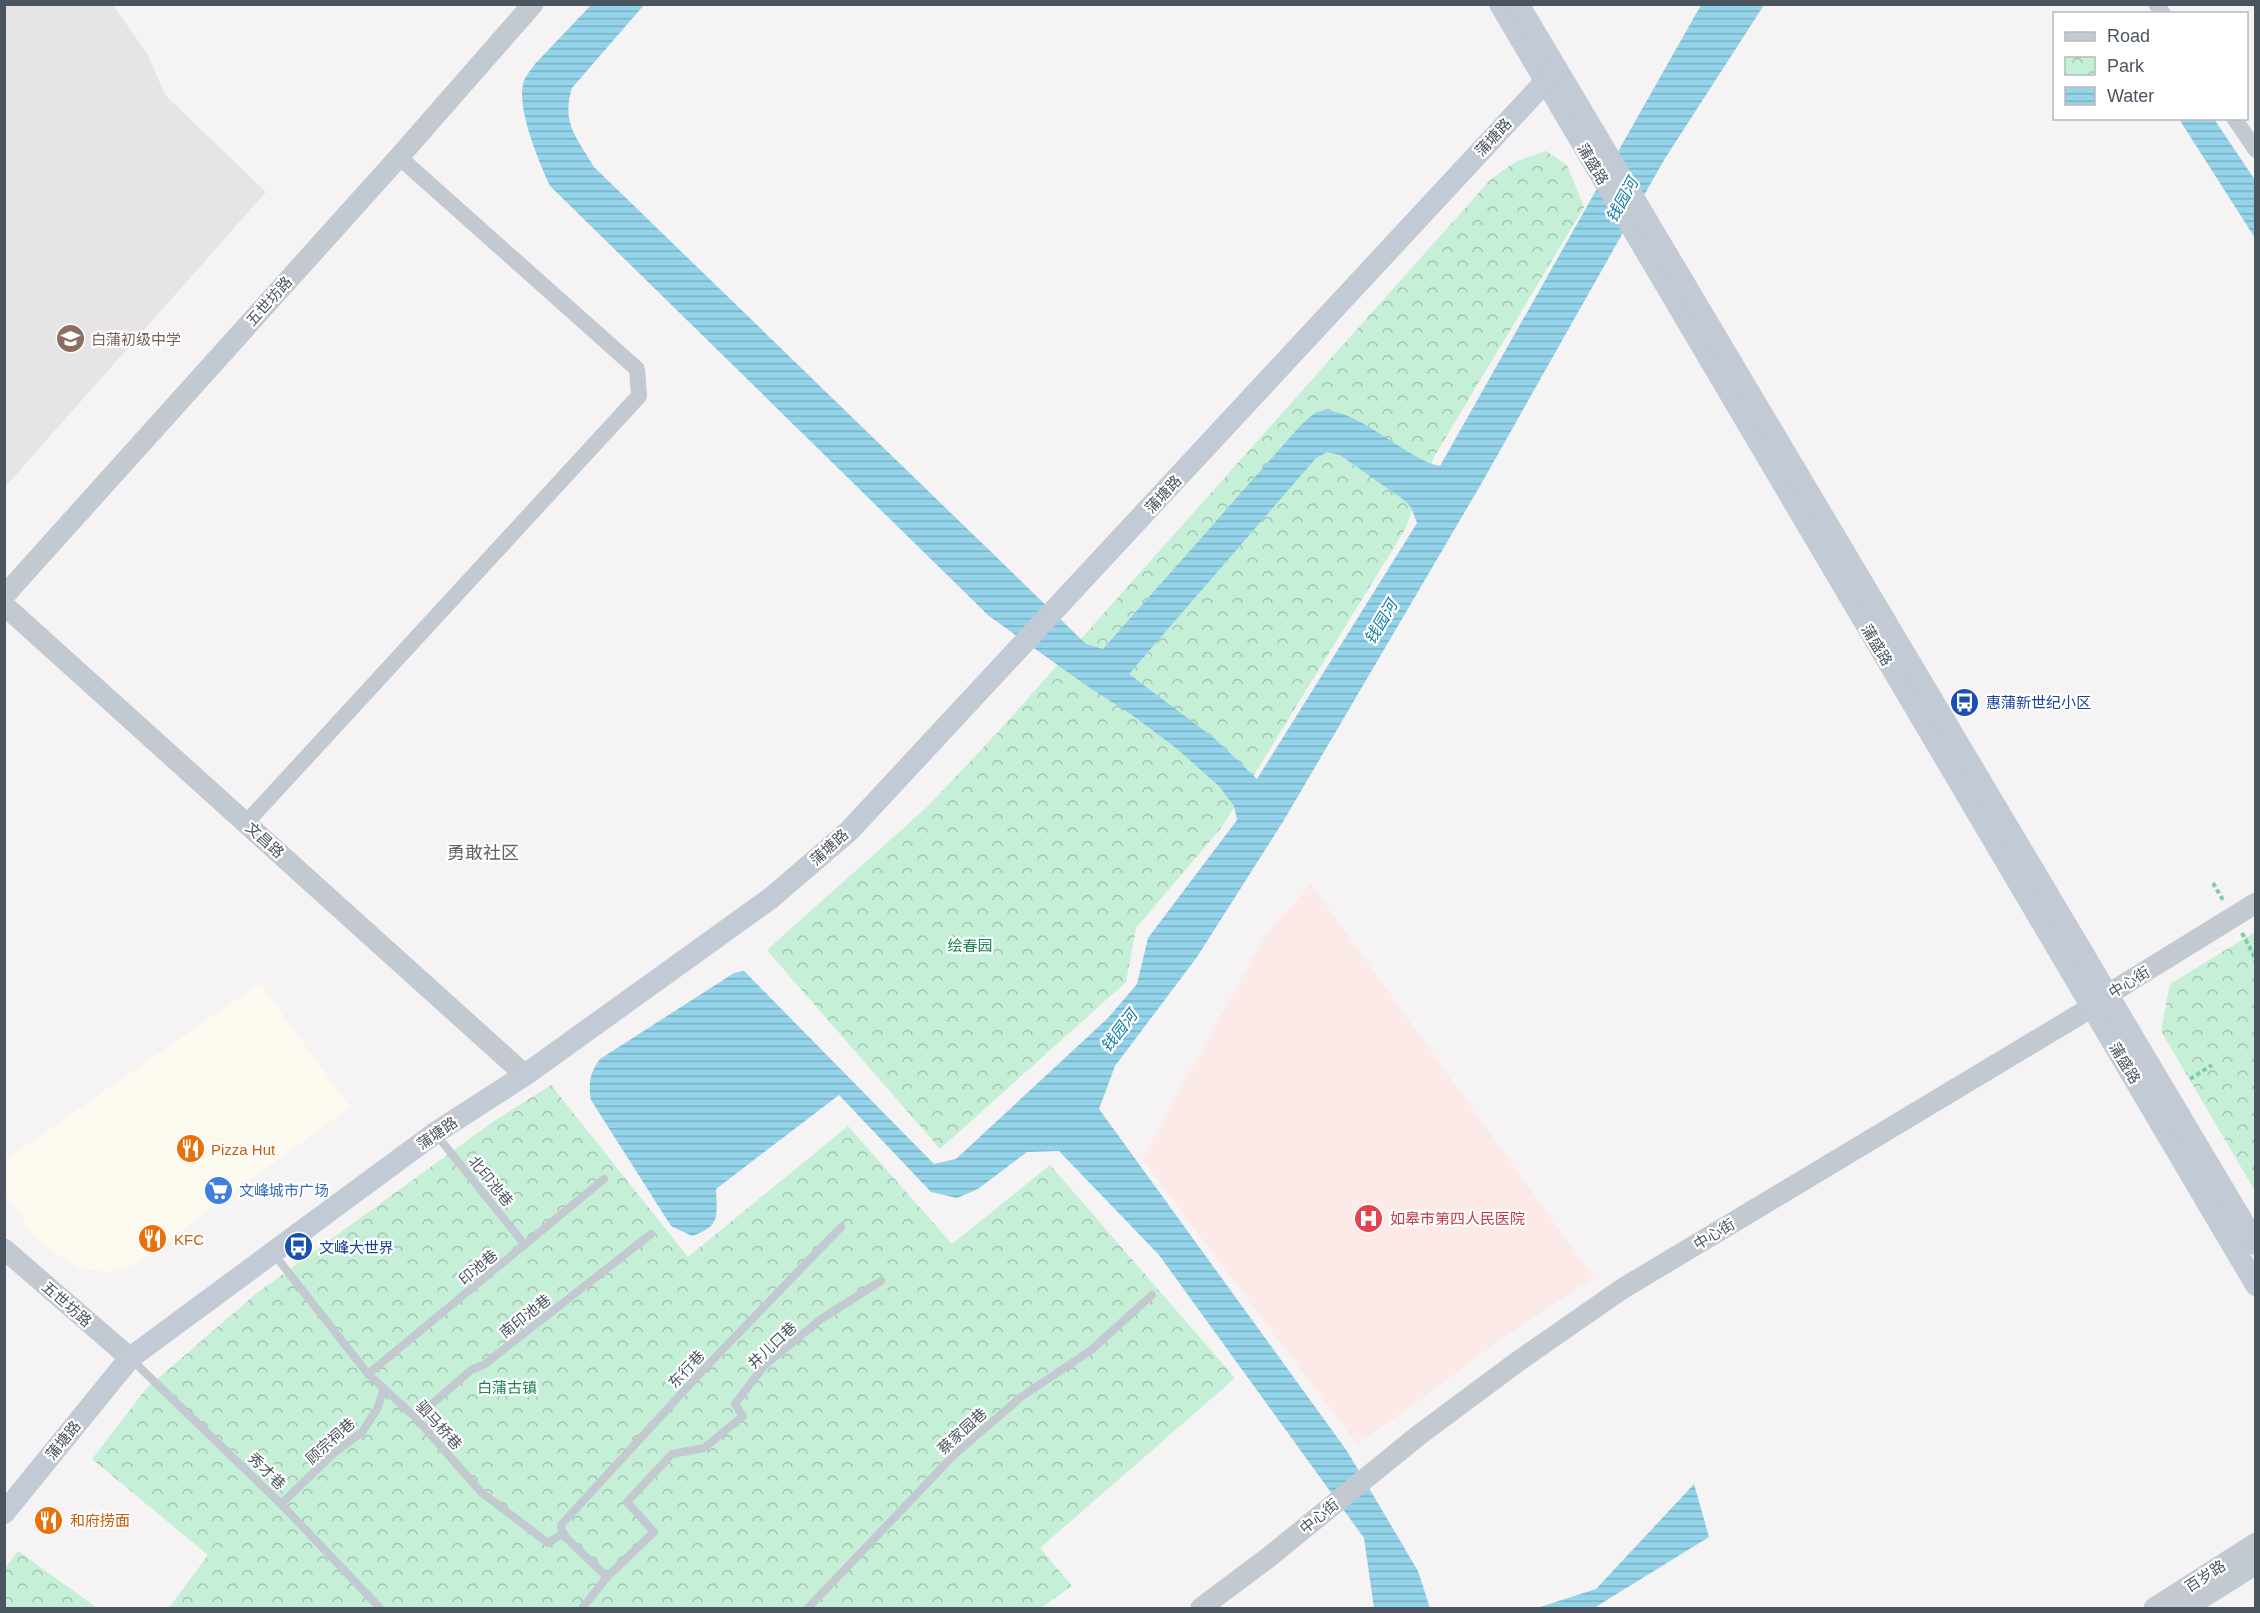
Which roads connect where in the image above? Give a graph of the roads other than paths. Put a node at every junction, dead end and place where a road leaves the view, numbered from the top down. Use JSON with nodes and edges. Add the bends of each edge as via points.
{"nodes":[{"id":1,"x":532,"y":4,"type":"edge"},
{"id":2,"x":1514,"y":5,"type":"edge"},
{"id":3,"x":1551,"y":75,"type":"junction"},
{"id":4,"x":2235,"y":120,"type":"edge"},
{"id":5,"x":2256,"y":150,"type":"edge"},
{"id":6,"x":399,"y":157,"type":"junction"},
{"id":7,"x":1663,"y":265,"type":"junction"},
{"id":8,"x":4,"y":596,"type":"edge"},
{"id":9,"x":4,"y":605,"type":"edge"},
{"id":10,"x":246,"y":823,"type":"junction"},
{"id":11,"x":2256,"y":903,"type":"edge"},
{"id":12,"x":2100,"y":1001,"type":"junction"},
{"id":13,"x":525,"y":1075,"type":"junction"},
{"id":14,"x":435,"y":1133,"type":"junction"},
{"id":15,"x":604,"y":1179,"type":"dead end"},
{"id":16,"x":841,"y":1227,"type":"dead end"},
{"id":17,"x":651,"y":1234,"type":"dead end"},
{"id":18,"x":2256,"y":1244,"type":"edge"},
{"id":19,"x":525,"y":1245,"type":"junction"},
{"id":20,"x":4,"y":1249,"type":"edge"},
{"id":21,"x":272,"y":1252,"type":"junction"},
{"id":22,"x":881,"y":1281,"type":"dead end"},
{"id":23,"x":2256,"y":1285,"type":"edge"},
{"id":24,"x":1152,"y":1295,"type":"dead end"},
{"id":25,"x":130,"y":1358,"type":"junction"},
{"id":26,"x":368,"y":1374,"type":"junction"},
{"id":27,"x":384,"y":1389,"type":"junction"},
{"id":28,"x":416,"y":1418,"type":"junction"},
{"id":29,"x":281,"y":1504,"type":"junction"},
{"id":30,"x":4,"y":1513,"type":"edge"},
{"id":31,"x":562,"y":1534,"type":"junction"},
{"id":32,"x":2256,"y":1543,"type":"edge"},
{"id":33,"x":2256,"y":1564,"type":"edge"},
{"id":34,"x":607,"y":1577,"type":"junction"},
{"id":35,"x":380,"y":1608,"type":"edge"},
{"id":36,"x":584,"y":1608,"type":"edge"},
{"id":37,"x":808,"y":1608,"type":"edge"},
{"id":38,"x":1201,"y":1608,"type":"edge"},
{"id":39,"x":2154,"y":1608,"type":"edge"},
{"id":40,"x":2186,"y":1608,"type":"edge"}],
"edges":[{"from":1,"to":6,"type":"street","name":"五世坊路"},
{"from":2,"to":3,"type":"main road","name":"蒲盛路"},
{"from":3,"to":7,"type":"main road","name":"蒲盛路","via":[[1588,121]]},
{"from":3,"to":7,"type":"main road","name":"蒲盛路","via":[[1582,146]]},
{"from":3,"to":13,"type":"main road","name":"蒲塘路","via":[[849,831],[771,898]]},
{"from":4,"to":5,"type":"street"},
{"from":6,"to":8,"type":"street","name":"五世坊路"},
{"from":6,"to":10,"type":"street","via":[[637,369],[639,396]]},
{"from":7,"to":12,"type":"main road","name":"蒲盛路"},
{"from":9,"to":10,"type":"street","name":"文昌路"},
{"from":10,"to":13,"type":"street","name":"文昌路"},
{"from":11,"to":12,"type":"street","name":"中心街"},
{"from":12,"to":18,"type":"main road","name":"蒲盛路"},
{"from":12,"to":23,"type":"main road","name":"蒲盛路"},
{"from":12,"to":38,"type":"street","name":"中心街","via":[[1622,1289],[1419,1435]]},
{"from":13,"to":14,"type":"main road","name":"蒲塘路"},
{"from":14,"to":19,"type":"lane","name":"北印池巷"},
{"from":14,"to":21,"type":"main road","name":"蒲塘路"},
{"from":15,"to":19,"type":"lane","name":"印池巷"},
{"from":16,"to":31,"type":"lane","name":"东行巷","via":[[561,1525]]},
{"from":17,"to":28,"type":"lane","name":"南印池巷","via":[[485,1364],[471,1370]]},
{"from":19,"to":26,"type":"lane","name":"印池巷"},
{"from":20,"to":25,"type":"street","name":"五世坊路"},
{"from":21,"to":25,"type":"main road","name":"蒲塘路"},
{"from":21,"to":26,"type":"lane","name":"驷马桥巷"},
{"from":22,"to":34,"type":"lane","name":"井儿口巷","via":[[821,1319],[764,1366],[735,1404],[743,1416],[704,1449],[672,1454],[627,1502],[654,1532]]},
{"from":24,"to":37,"type":"lane","name":"蔡家园巷","via":[[1090,1351],[1021,1397],[954,1455]]},
{"from":25,"to":29,"type":"lane","name":"秀才巷"},
{"from":25,"to":30,"type":"main road","name":"蒲塘路"},
{"from":26,"to":27,"type":"lane","name":"驷马桥巷"},
{"from":27,"to":28,"type":"lane","name":"驷马桥巷"},
{"from":27,"to":29,"type":"lane","name":"顾宗祠巷","via":[[363,1432],[334,1453]]},
{"from":28,"to":31,"type":"lane","name":"驷马桥巷","via":[[481,1492],[548,1543]]},
{"from":29,"to":35,"type":"lane","name":"秀才巷"},
{"from":31,"to":34,"type":"lane"},
{"from":32,"to":39,"type":"street","name":"百岁路"},
{"from":33,"to":40,"type":"street","name":"百岁路"},
{"from":34,"to":36,"type":"lane","name":"井儿口巷"}]}
